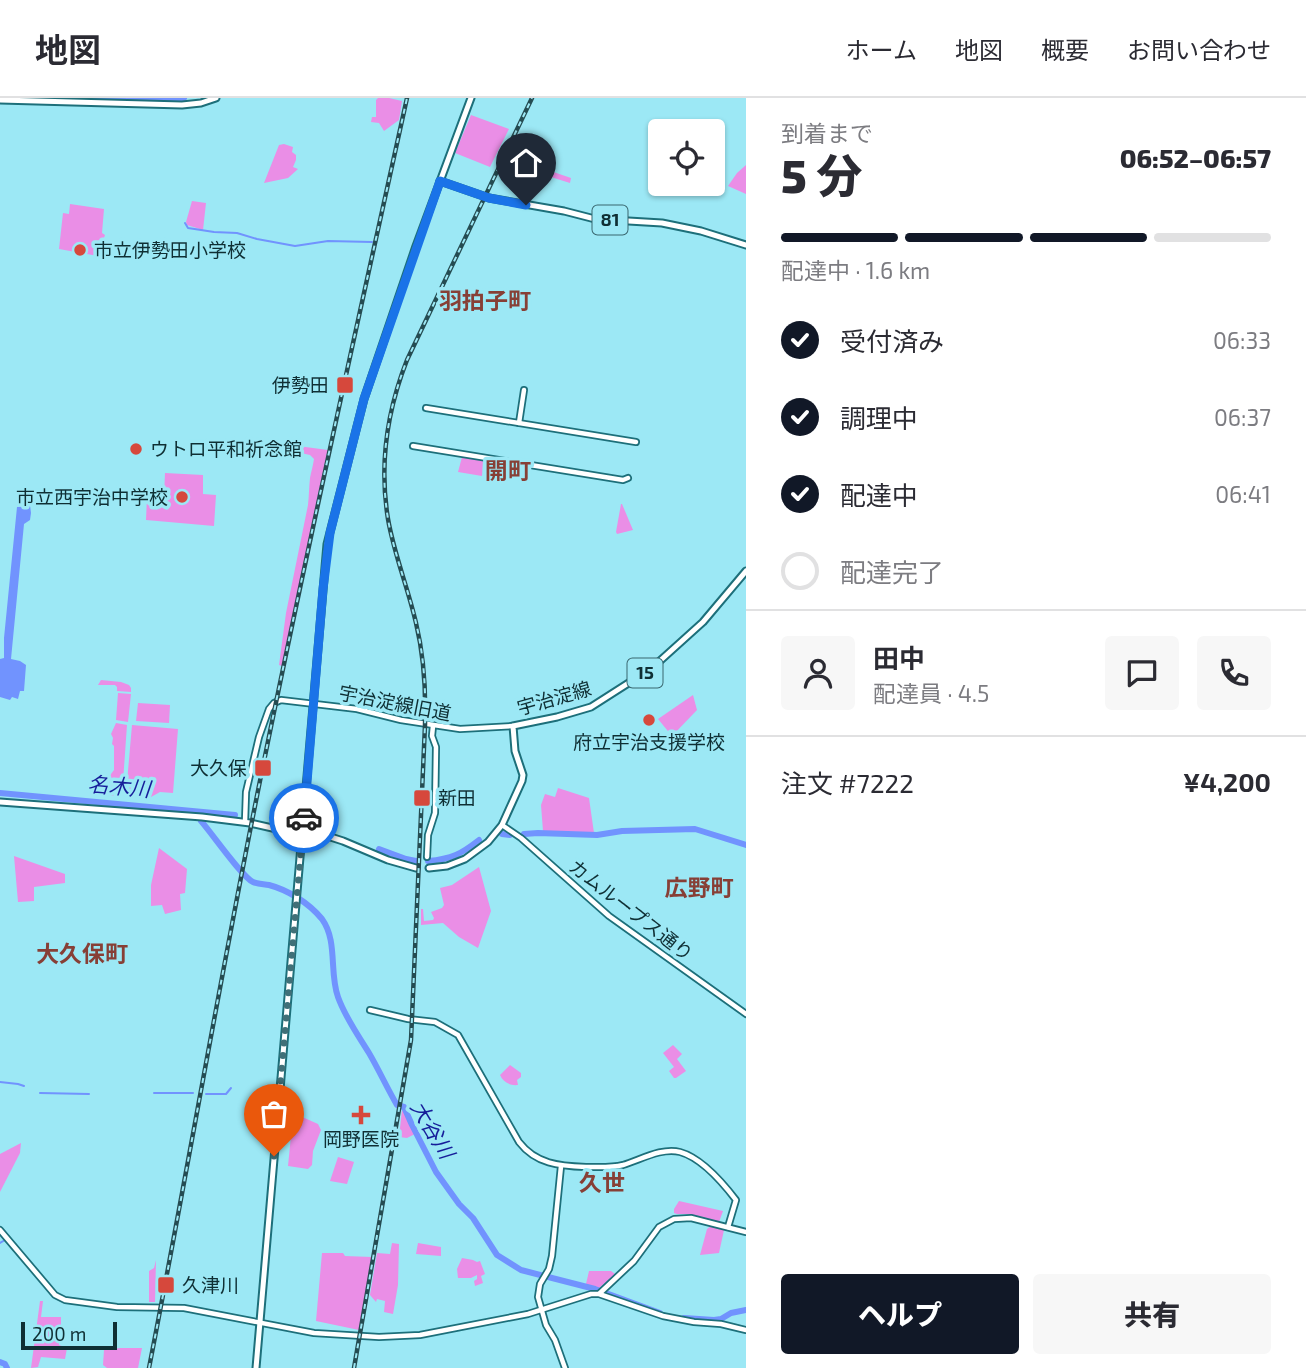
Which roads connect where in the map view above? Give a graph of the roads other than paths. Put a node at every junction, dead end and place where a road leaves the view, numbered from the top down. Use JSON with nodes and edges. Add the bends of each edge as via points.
{"nodes":[{"id":1,"x":216,"y":98,"type":"edge"},
{"id":2,"x":471,"y":98,"type":"edge"},
{"id":3,"x":0,"y":100,"type":"edge"},
{"id":4,"x":133,"y":102,"type":"edge"},
{"id":5,"x":440,"y":181,"type":"junction"},
{"id":6,"x":746,"y":245,"type":"edge"},
{"id":7,"x":524,"y":390,"type":"dead end"},
{"id":8,"x":426,"y":408,"type":"dead end"},
{"id":9,"x":519,"y":423,"type":"junction"},
{"id":10,"x":636,"y":442,"type":"dead end"},
{"id":11,"x":413,"y":446,"type":"dead end"},
{"id":12,"x":628,"y":478,"type":"dead end"},
{"id":13,"x":746,"y":571,"type":"edge"},
{"id":14,"x":313,"y":703,"type":"junction"},
{"id":15,"x":433,"y":726,"type":"junction"},
{"id":16,"x":513,"y":726,"type":"junction"},
{"id":17,"x":0,"y":802,"type":"edge"},
{"id":18,"x":245,"y":822,"type":"junction"},
{"id":19,"x":502,"y":825,"type":"junction"},
{"id":20,"x":304,"y":832,"type":"junction"},
{"id":21,"x":427,"y":857,"type":"dead end"},
{"id":22,"x":416,"y":867,"type":"dead end"},
{"id":23,"x":429,"y":868,"type":"dead end"},
{"id":24,"x":370,"y":1010,"type":"dead end"},
{"id":25,"x":746,"y":1014,"type":"edge"},
{"id":26,"x":561,"y":1166,"type":"junction"},
{"id":27,"x":728,"y":1227,"type":"junction"},
{"id":28,"x":0,"y":1230,"type":"edge"},
{"id":29,"x":746,"y":1232,"type":"edge"},
{"id":30,"x":601,"y":1292,"type":"junction"},
{"id":31,"x":542,"y":1310,"type":"junction"},
{"id":32,"x":260,"y":1322,"type":"junction"},
{"id":33,"x":746,"y":1330,"type":"edge"},
{"id":34,"x":256,"y":1368,"type":"edge"},
{"id":35,"x":565,"y":1368,"type":"edge"}],
"edges":[{"from":1,"to":4,"type":"main road","via":[[190,104]]},
{"from":2,"to":5,"type":"main road"},
{"from":3,"to":4,"type":"main road"},
{"from":5,"to":6,"type":"main road","number":"81","via":[[489,198],[595,219],[662,223]]},
{"from":5,"to":14,"type":"main road","via":[[364,399],[330,533]]},
{"from":7,"to":9,"type":"street"},
{"from":8,"to":9,"type":"street"},
{"from":9,"to":10,"type":"street"},
{"from":11,"to":12,"type":"street"},
{"from":13,"to":16,"type":"main road","name":"宇治淀線","number":"15","via":[[692,634],[651,669],[591,707]]},
{"from":14,"to":15,"type":"street","name":"宇治淀線旧道"},
{"from":14,"to":18,"type":"street","name":"宇治淀線旧道","via":[[281,700],[269,709],[250,772]]},
{"from":14,"to":20,"type":"main road"},
{"from":15,"to":16,"type":"street","name":"宇治淀線旧道","via":[[470,730]]},
{"from":15,"to":21,"type":"street","via":[[435,813]]},
{"from":16,"to":19,"type":"main road","name":"宇治淀線","via":[[523,775]]},
{"from":17,"to":18,"type":"main road"},
{"from":18,"to":20,"type":"main road"},
{"from":19,"to":23,"type":"main road","name":"宇治淀線","via":[[472,855]]},
{"from":19,"to":25,"type":"street","name":"カムループス通り","via":[[608,916]]},
{"from":20,"to":22,"type":"main road","via":[[328,835]]},
{"from":20,"to":32,"type":"main road"},
{"from":24,"to":26,"type":"street","via":[[435,1022],[458,1035],[523,1148],[539,1160]]},
{"from":26,"to":27,"type":"street","via":[[614,1167],[679,1152],[714,1173],[736,1200]]},
{"from":26,"to":31,"type":"street","via":[[552,1256],[538,1290]]},
{"from":27,"to":29,"type":"street"},
{"from":27,"to":30,"type":"street","via":[[679,1217],[666,1222]]},
{"from":28,"to":32,"type":"street","via":[[58,1297],[117,1307],[184,1308]]},
{"from":30,"to":31,"type":"street"},
{"from":30,"to":33,"type":"street","via":[[663,1316]]},
{"from":31,"to":32,"type":"street","via":[[394,1337],[314,1332]]},
{"from":31,"to":35,"type":"street"},
{"from":32,"to":34,"type":"main road"}]}
